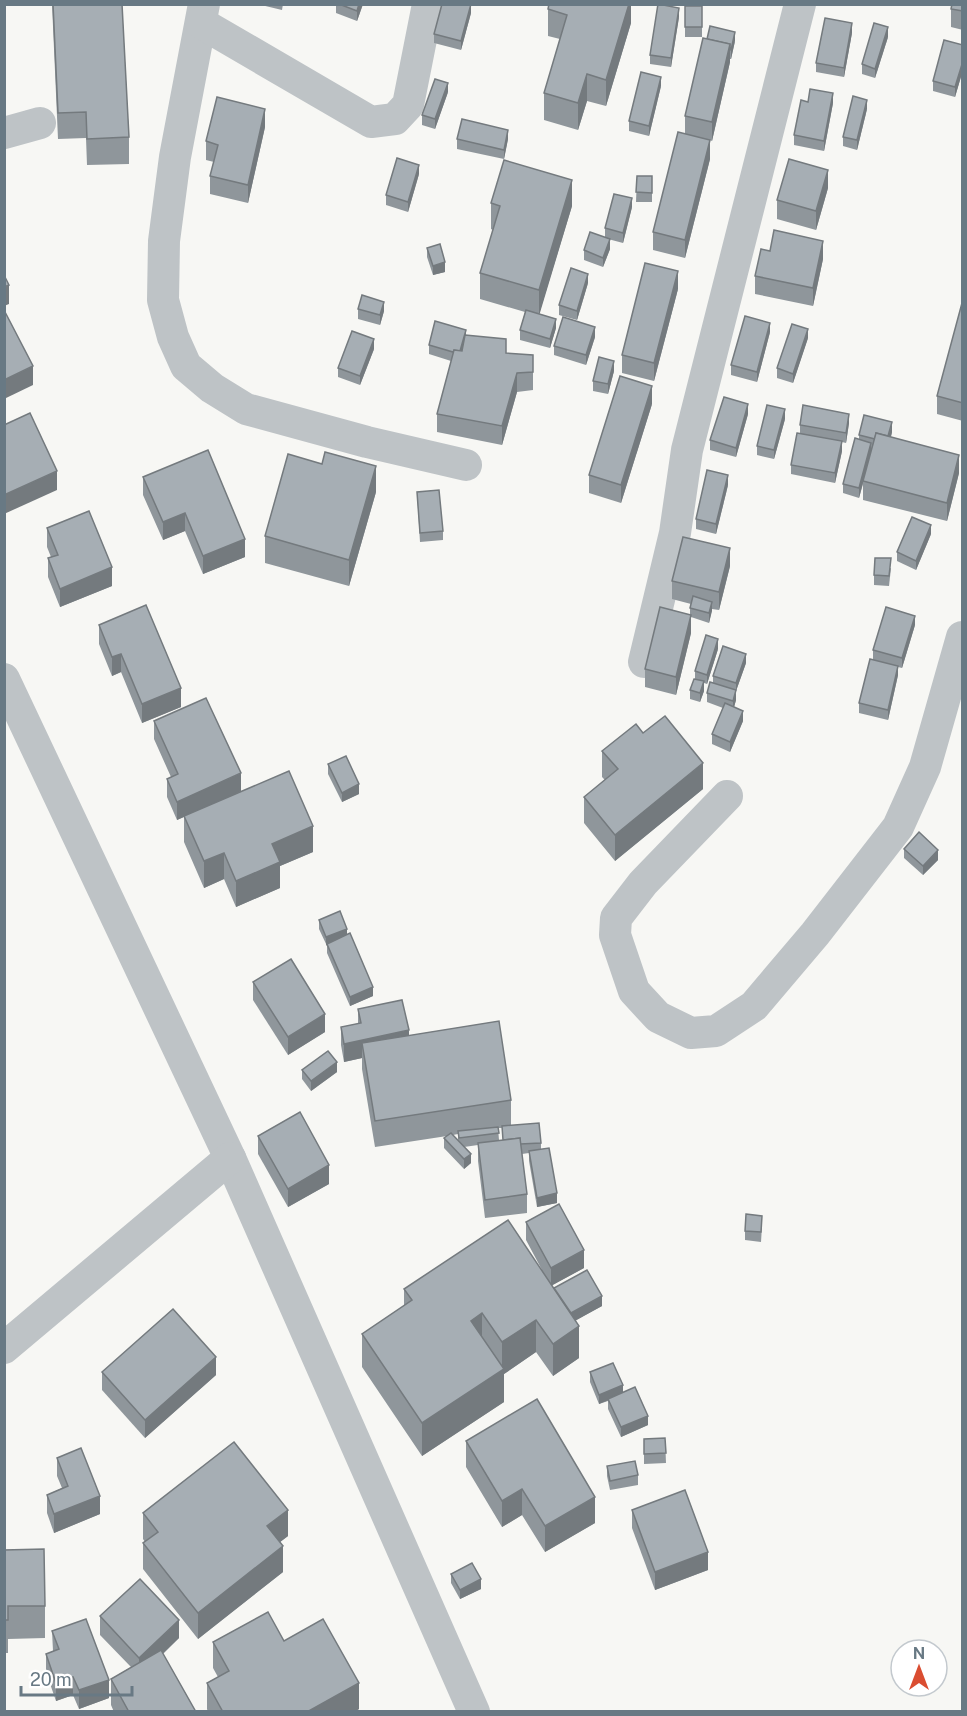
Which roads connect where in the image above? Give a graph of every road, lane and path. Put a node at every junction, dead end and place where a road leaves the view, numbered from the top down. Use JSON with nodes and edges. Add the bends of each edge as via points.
{"nodes":[{"id":1,"x":428,"y":4,"type":"edge"},
{"id":2,"x":800,"y":4,"type":"edge"},
{"id":3,"x":202,"y":14,"type":"edge"},
{"id":4,"x":40,"y":123,"type":"dead end"},
{"id":5,"x":4,"y":133,"type":"edge"},
{"id":6,"x":466,"y":465,"type":"dead end"},
{"id":7,"x":963,"y":637,"type":"edge"},
{"id":8,"x":644,"y":662,"type":"edge"},
{"id":9,"x":4,"y":679,"type":"edge"},
{"id":10,"x":727,"y":796,"type":"dead end"},
{"id":11,"x":230,"y":1158,"type":"junction"},
{"id":12,"x":4,"y":1348,"type":"edge"},
{"id":13,"x":474,"y":1712,"type":"edge"}],
"edges":[{"from":1,"to":3,"type":"street","via":[[408,105],[395,119],[371,122]]},
{"from":2,"to":8,"type":"street","via":[[687,450],[675,533]]},
{"from":3,"to":6,"type":"street","via":[[175,157],[164,241],[163,300],[186,366],[246,409]]},
{"from":4,"to":5,"type":"street"},
{"from":7,"to":10,"type":"street","via":[[925,766],[898,827],[754,1006],[716,1031],[691,1034],[658,1017],[634,991],[615,935],[616,918]]},
{"from":9,"to":11,"type":"street"},
{"from":11,"to":12,"type":"street"},
{"from":11,"to":13,"type":"street"}]}
